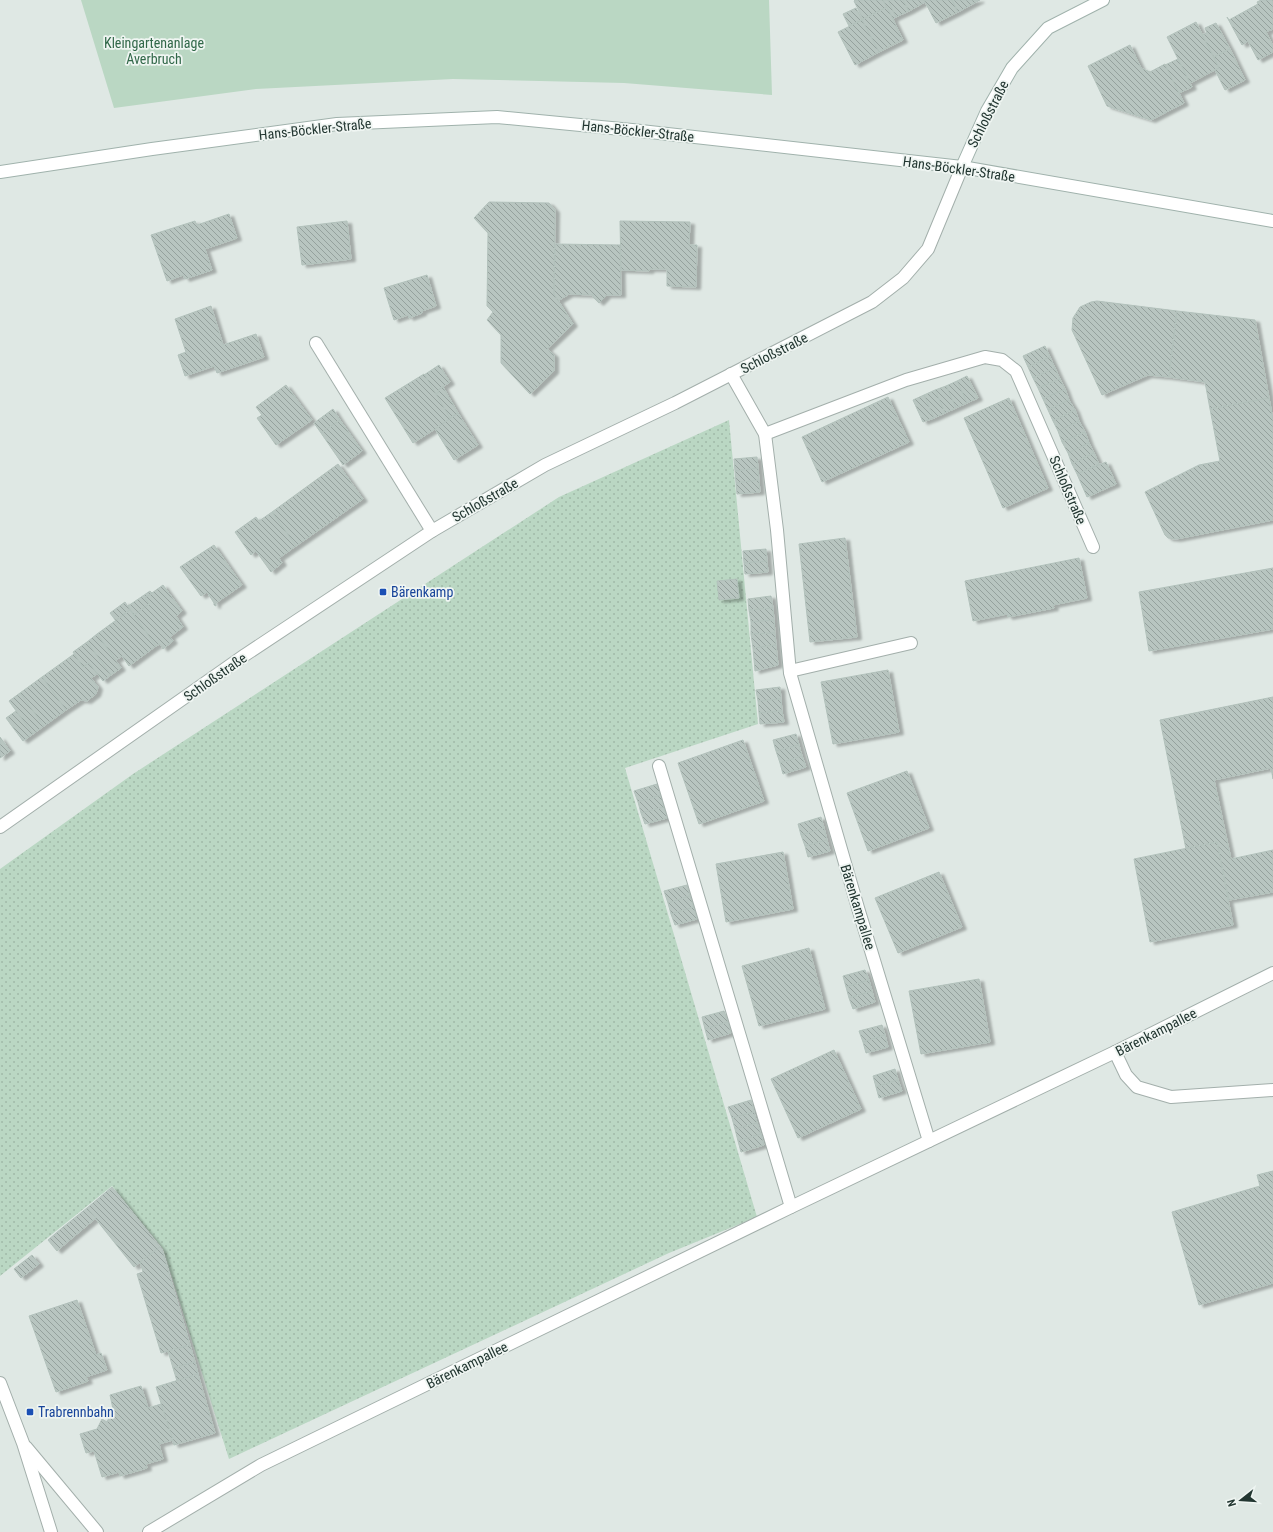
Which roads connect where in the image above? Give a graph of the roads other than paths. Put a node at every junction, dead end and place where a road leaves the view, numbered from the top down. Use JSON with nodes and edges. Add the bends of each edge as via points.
{"nodes":[{"id":1,"x":1103,"y":0,"type":"edge"},
{"id":2,"x":962,"y":167,"type":"junction"},
{"id":3,"x":0,"y":172,"type":"edge"},
{"id":4,"x":1273,"y":221,"type":"edge"},
{"id":5,"x":316,"y":342,"type":"dead end"},
{"id":6,"x":731,"y":374,"type":"junction"},
{"id":7,"x":765,"y":434,"type":"junction"},
{"id":8,"x":432,"y":531,"type":"junction"},
{"id":9,"x":1093,"y":547,"type":"dead end"},
{"id":10,"x":911,"y":643,"type":"dead end"},
{"id":11,"x":790,"y":672,"type":"junction"},
{"id":12,"x":659,"y":766,"type":"dead end"},
{"id":13,"x":0,"y":827,"type":"edge"},
{"id":14,"x":1273,"y":973,"type":"edge"},
{"id":15,"x":1115,"y":1052,"type":"junction"},
{"id":16,"x":1273,"y":1090,"type":"edge"},
{"id":17,"x":929,"y":1141,"type":"junction"},
{"id":18,"x":791,"y":1206,"type":"junction"},
{"id":19,"x":0,"y":1383,"type":"edge"},
{"id":20,"x":23,"y":1443,"type":"junction"},
{"id":21,"x":51,"y":1532,"type":"edge"},
{"id":22,"x":97,"y":1532,"type":"edge"},
{"id":23,"x":149,"y":1532,"type":"edge"}],
"edges":[{"from":1,"to":2,"type":"street","name":"Schloßstraße","via":[[1048,28],[1012,68],[987,111]]},
{"from":2,"to":3,"type":"street","name":"Hans-Böckler-Straße","via":[[632,130],[497,118],[337,124]]},
{"from":2,"to":4,"type":"street","name":"Hans-Böckler-Straße"},
{"from":2,"to":6,"type":"street","name":"Schloßstraße","via":[[928,249],[903,278],[872,302]]},
{"from":5,"to":8,"type":"street"},
{"from":6,"to":7,"type":"street","name":"Schloßstraße"},
{"from":6,"to":8,"type":"street","name":"Schloßstraße","via":[[545,465]]},
{"from":7,"to":9,"type":"street","name":"Schloßstraße","via":[[906,380],[985,357],[1002,360],[1016,371]]},
{"from":7,"to":11,"type":"street","name":"Schloßstraße"},
{"from":8,"to":13,"type":"street","name":"Schloßstraße","via":[[245,655]]},
{"from":10,"to":11,"type":"street"},
{"from":11,"to":17,"type":"street","name":"Bärenkampallee"},
{"from":12,"to":18,"type":"street"},
{"from":14,"to":15,"type":"street","name":"Bärenkampallee"},
{"from":15,"to":16,"type":"street","via":[[1126,1075],[1137,1087],[1171,1097]]},
{"from":15,"to":17,"type":"street","name":"Bärenkampallee"},
{"from":17,"to":18,"type":"street","name":"Bärenkampallee"},
{"from":18,"to":23,"type":"street","name":"Bärenkampallee","via":[[261,1465]]},
{"from":19,"to":20,"type":"street"},
{"from":20,"to":21,"type":"street"},
{"from":20,"to":22,"type":"street"}]}
